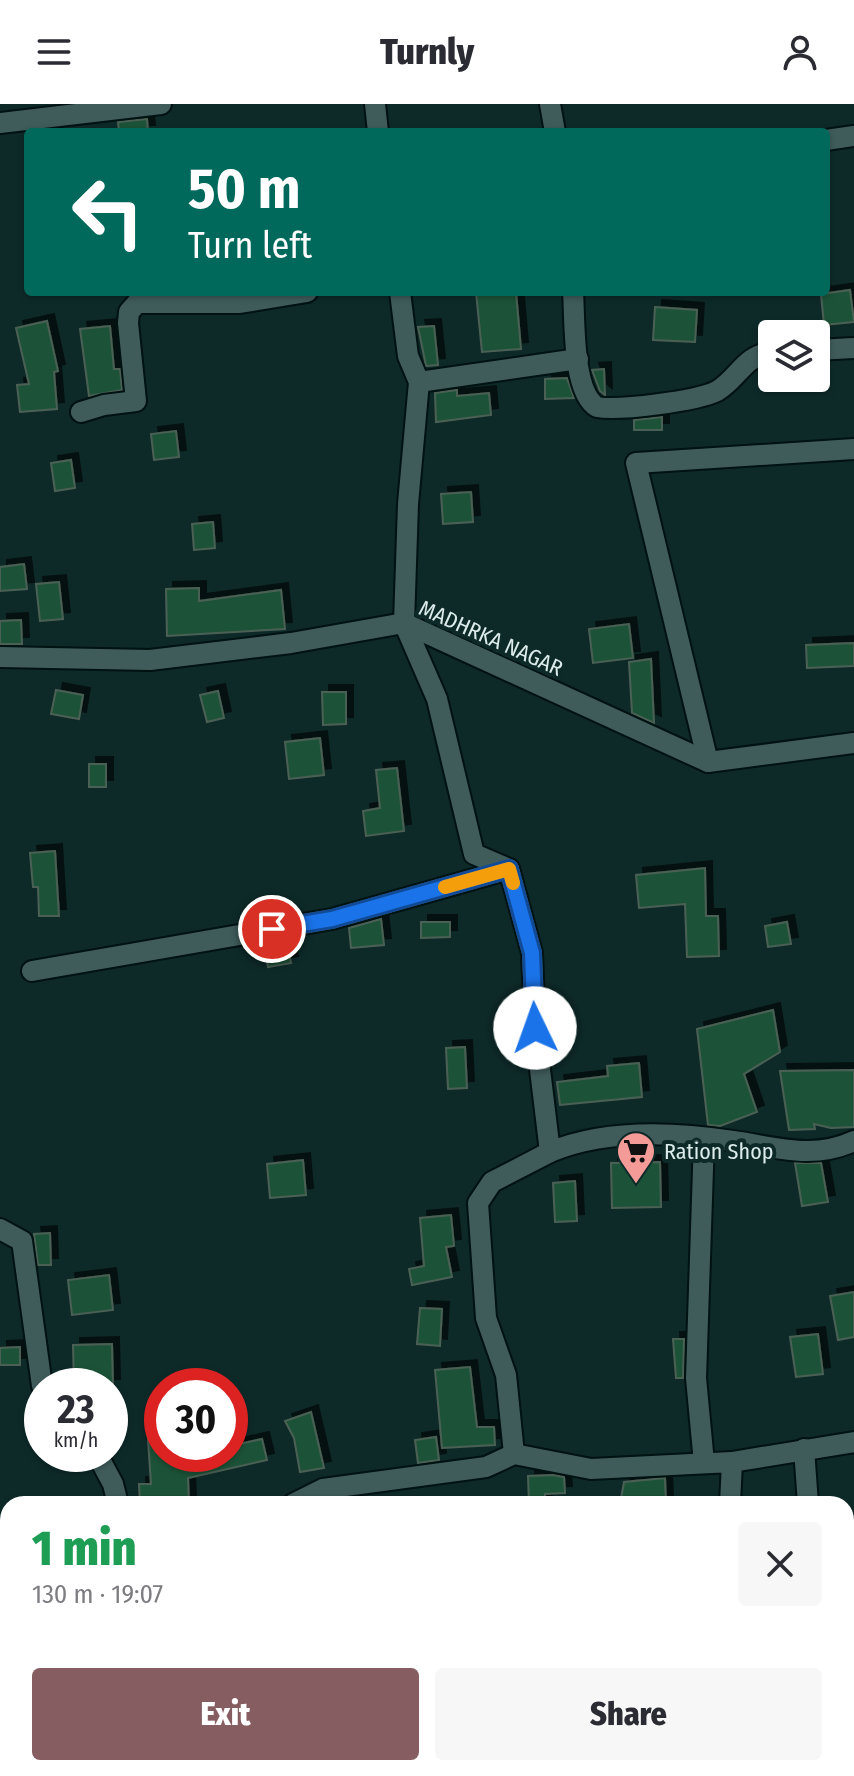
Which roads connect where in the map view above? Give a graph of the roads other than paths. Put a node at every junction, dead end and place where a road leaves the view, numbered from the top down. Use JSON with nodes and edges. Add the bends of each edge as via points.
{"nodes":[{"id":1,"x":161,"y":104,"type":"edge"},
{"id":2,"x":375,"y":104,"type":"edge"},
{"id":3,"x":550,"y":104,"type":"edge"},
{"id":4,"x":0,"y":123,"type":"edge"},
{"id":5,"x":378,"y":128,"type":"edge"},
{"id":6,"x":554,"y":128,"type":"edge"},
{"id":7,"x":854,"y":136,"type":"edge"},
{"id":8,"x":830,"y":139,"type":"edge"},
{"id":9,"x":283,"y":296,"type":"edge"},
{"id":10,"x":400,"y":296,"type":"edge"},
{"id":11,"x":573,"y":296,"type":"edge"},
{"id":12,"x":854,"y":348,"type":"edge"},
{"id":13,"x":830,"y":349,"type":"edge"},
{"id":14,"x":758,"y":356,"type":"edge"},
{"id":15,"x":578,"y":359,"type":"junction"},
{"id":16,"x":419,"y":382,"type":"junction"},
{"id":17,"x":81,"y":412,"type":"dead end"},
{"id":18,"x":854,"y":449,"type":"edge"},
{"id":19,"x":404,"y":623,"type":"junction"},
{"id":20,"x":0,"y":657,"type":"edge"},
{"id":21,"x":854,"y":743,"type":"edge"},
{"id":22,"x":708,"y":762,"type":"junction"},
{"id":23,"x":509,"y":869,"type":"junction"},
{"id":24,"x":32,"y":971,"type":"dead end"},
{"id":25,"x":704,"y":1139,"type":"junction"},
{"id":26,"x":845,"y":1145,"type":"edge"},
{"id":27,"x":554,"y":1150,"type":"junction"},
{"id":28,"x":0,"y":1229,"type":"edge"},
{"id":29,"x":40,"y":1368,"type":"edge"},
{"id":30,"x":854,"y":1442,"type":"edge"},
{"id":31,"x":804,"y":1449,"type":"junction"},
{"id":32,"x":514,"y":1454,"type":"junction"},
{"id":33,"x":732,"y":1462,"type":"junction"},
{"id":34,"x":704,"y":1463,"type":"junction"},
{"id":35,"x":107,"y":1472,"type":"edge"},
{"id":36,"x":116,"y":1496,"type":"edge"},
{"id":37,"x":309,"y":1496,"type":"edge"},
{"id":38,"x":730,"y":1496,"type":"edge"},
{"id":39,"x":807,"y":1496,"type":"edge"}],
"edges":[{"from":1,"to":4,"type":"street"},
{"from":2,"to":5,"type":"street"},
{"from":3,"to":6,"type":"street"},
{"from":7,"to":8,"type":"street"},
{"from":9,"to":17,"type":"street","via":[[240,303],[137,303],[128,323],[136,401]]},
{"from":10,"to":16,"type":"street","via":[[408,356]]},
{"from":11,"to":15,"type":"street"},
{"from":12,"to":13,"type":"street"},
{"from":14,"to":15,"type":"street","via":[[704,396],[604,408],[586,396]]},
{"from":15,"to":16,"type":"street"},
{"from":16,"to":19,"type":"street"},
{"from":18,"to":22,"type":"street","via":[[636,463]]},
{"from":19,"to":20,"type":"street","name":"MADHRKA NAGAR","via":[[150,660]]},
{"from":19,"to":22,"type":"street","name":"MADHRKA NAGAR"},
{"from":19,"to":23,"type":"street","via":[[437,699],[474,854]]},
{"from":21,"to":22,"type":"street"},
{"from":23,"to":24,"type":"street","via":[[332,919]]},
{"from":23,"to":27,"type":"street","via":[[532,953],[536,1042]]},
{"from":25,"to":26,"type":"street","via":[[794,1153]]},
{"from":25,"to":27,"type":"street","via":[[633,1134]]},
{"from":25,"to":34,"type":"street","via":[[696,1378]]},
{"from":27,"to":32,"type":"street","via":[[492,1182],[478,1203],[486,1318],[506,1375]]},
{"from":28,"to":29,"type":"street","via":[[22,1241]]},
{"from":30,"to":31,"type":"street"},
{"from":31,"to":33,"type":"street"},
{"from":31,"to":39,"type":"street"},
{"from":32,"to":34,"type":"street","via":[[591,1469]]},
{"from":32,"to":37,"type":"street","via":[[486,1467],[323,1489]]},
{"from":33,"to":34,"type":"street"},
{"from":33,"to":38,"type":"street"},
{"from":35,"to":36,"type":"street"}]}
